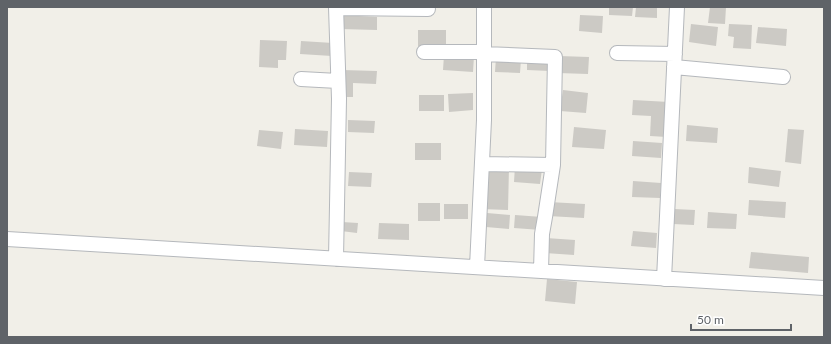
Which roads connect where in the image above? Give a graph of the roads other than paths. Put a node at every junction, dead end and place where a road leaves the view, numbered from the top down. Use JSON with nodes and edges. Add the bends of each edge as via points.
{"nodes":[{"id":1,"x":336,"y":7,"type":"edge"},
{"id":2,"x":484,"y":7,"type":"edge"},
{"id":3,"x":677,"y":7,"type":"edge"},
{"id":4,"x":428,"y":9,"type":"dead end"},
{"id":5,"x":424,"y":52,"type":"dead end"},
{"id":6,"x":484,"y":53,"type":"junction"},
{"id":7,"x":617,"y":53,"type":"dead end"},
{"id":8,"x":674,"y":60,"type":"junction"},
{"id":9,"x":783,"y":78,"type":"dead end"},
{"id":10,"x":301,"y":79,"type":"dead end"},
{"id":11,"x":338,"y":81,"type":"junction"},
{"id":12,"x":482,"y":164,"type":"junction"},
{"id":13,"x":553,"y":165,"type":"junction"},
{"id":14,"x":7,"y":239,"type":"edge"},
{"id":15,"x":336,"y":259,"type":"junction"},
{"id":16,"x":477,"y":267,"type":"junction"},
{"id":17,"x":541,"y":271,"type":"junction"},
{"id":18,"x":664,"y":278,"type":"junction"},
{"id":19,"x":824,"y":288,"type":"edge"}],
"edges":[{"from":1,"to":4,"type":"street"},
{"from":1,"to":11,"type":"street"},
{"from":2,"to":6,"type":"street"},
{"from":3,"to":8,"type":"street"},
{"from":5,"to":6,"type":"street"},
{"from":6,"to":12,"type":"street"},
{"from":6,"to":13,"type":"street","via":[[555,57]]},
{"from":7,"to":8,"type":"street"},
{"from":8,"to":9,"type":"street"},
{"from":8,"to":18,"type":"street"},
{"from":10,"to":11,"type":"street"},
{"from":11,"to":15,"type":"street"},
{"from":12,"to":13,"type":"street"},
{"from":12,"to":16,"type":"street"},
{"from":13,"to":17,"type":"street","via":[[542,234]]},
{"from":14,"to":15,"type":"street"},
{"from":15,"to":16,"type":"street"},
{"from":16,"to":17,"type":"street"},
{"from":17,"to":18,"type":"street"},
{"from":18,"to":19,"type":"street"}]}
